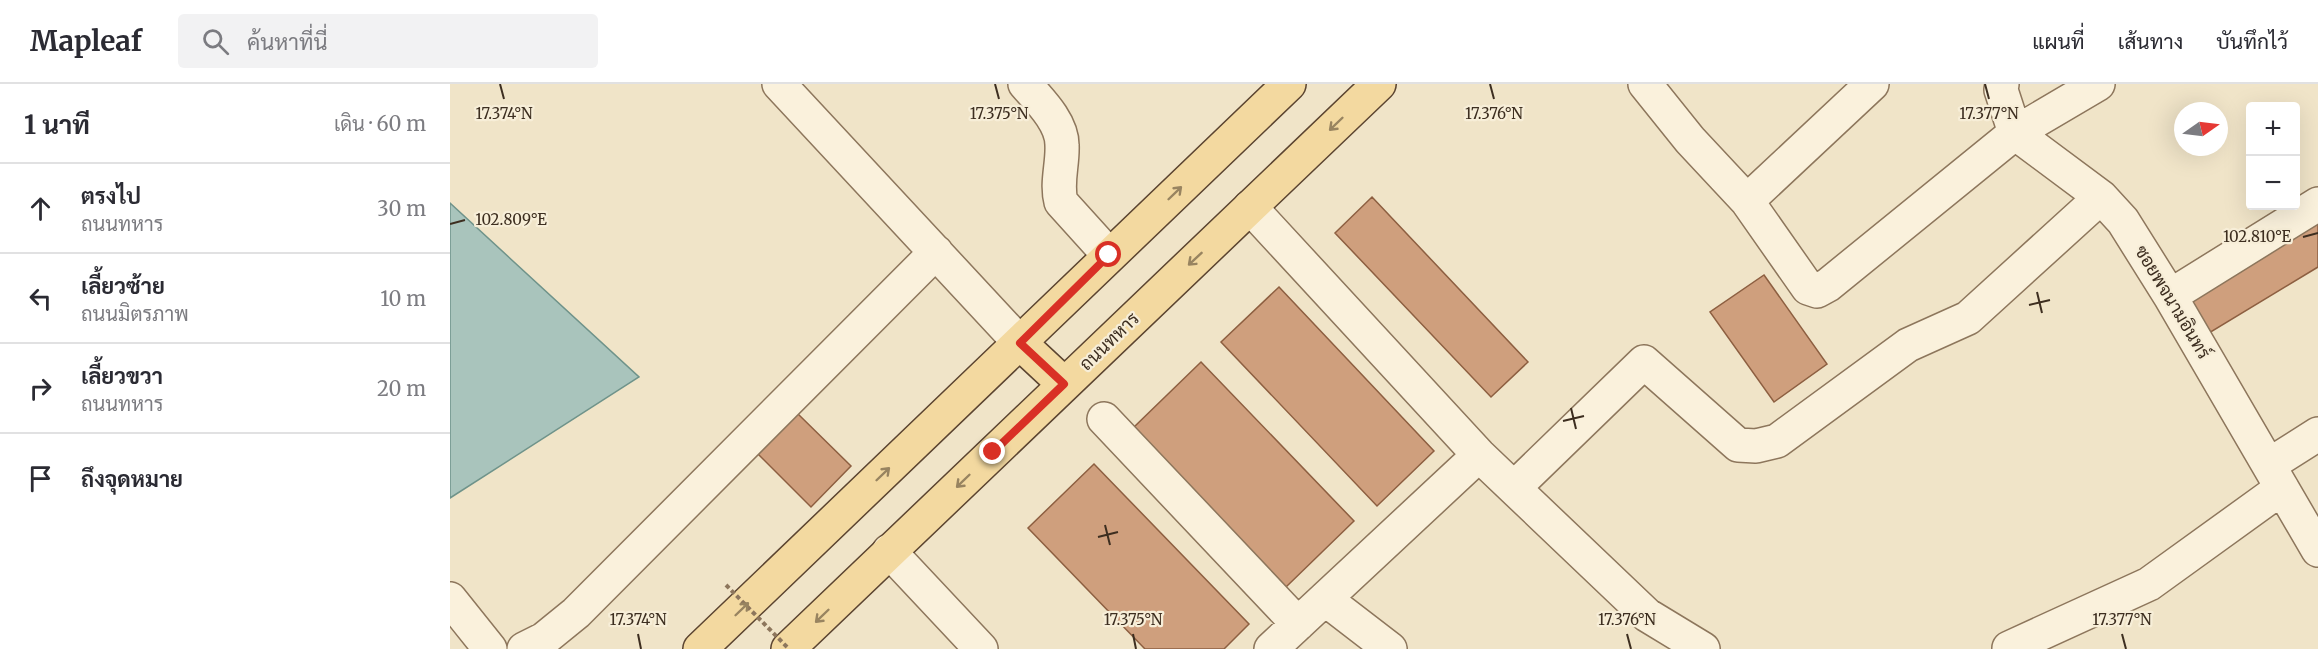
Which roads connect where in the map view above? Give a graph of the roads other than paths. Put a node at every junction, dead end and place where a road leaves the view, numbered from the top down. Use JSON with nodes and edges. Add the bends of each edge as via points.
{"nodes":[{"id":1,"x":779,"y":84,"type":"edge"},
{"id":2,"x":1025,"y":84,"type":"edge"},
{"id":3,"x":1289,"y":84,"type":"edge"},
{"id":4,"x":1379,"y":84,"type":"edge"},
{"id":5,"x":1646,"y":84,"type":"edge"},
{"id":6,"x":1872,"y":84,"type":"edge"},
{"id":7,"x":2002,"y":84,"type":"edge"},
{"id":8,"x":2098,"y":84,"type":"edge"},
{"id":9,"x":2015,"y":133,"type":"junction"},
{"id":10,"x":2100,"y":198,"type":"junction"},
{"id":11,"x":1747,"y":201,"type":"junction"},
{"id":12,"x":2318,"y":204,"type":"edge"},
{"id":13,"x":1250,"y":207,"type":"junction"},
{"id":14,"x":936,"y":252,"type":"junction"},
{"id":15,"x":1109,"y":255,"type":"junction"},
{"id":16,"x":2170,"y":296,"type":"junction"},
{"id":17,"x":1020,"y":343,"type":"junction"},
{"id":18,"x":1064,"y":384,"type":"junction"},
{"id":19,"x":1104,"y":419,"type":"dead end"},
{"id":20,"x":2318,"y":434,"type":"edge"},
{"id":21,"x":1479,"y":455,"type":"junction"},
{"id":22,"x":2276,"y":476,"type":"junction"},
{"id":23,"x":1514,"y":488,"type":"junction"},
{"id":24,"x":2318,"y":550,"type":"edge"},
{"id":25,"x":889,"y":551,"type":"junction"},
{"id":26,"x":450,"y":599,"type":"edge"},
{"id":27,"x":1325,"y":599,"type":"junction"},
{"id":28,"x":1298,"y":624,"type":"junction"},
{"id":29,"x":2009,"y":648,"type":"edge"},
{"id":30,"x":490,"y":649,"type":"edge"},
{"id":31,"x":524,"y":649,"type":"edge"},
{"id":32,"x":700,"y":649,"type":"edge"},
{"id":33,"x":788,"y":649,"type":"edge"},
{"id":34,"x":981,"y":649,"type":"edge"},
{"id":35,"x":1271,"y":649,"type":"edge"},
{"id":36,"x":1390,"y":649,"type":"edge"},
{"id":37,"x":1702,"y":649,"type":"edge"}],
"edges":[{"from":1,"to":14,"type":"street"},
{"from":2,"to":15,"type":"street","via":[[1059,132],[1061,202]]},
{"from":15,"to":3,"type":"main road","one_way":true},
{"from":4,"to":13,"type":"main road","name":"ถนนทหาร","one_way":true},
{"from":5,"to":11,"type":"street","via":[[1690,140]]},
{"from":6,"to":11,"type":"street"},
{"from":7,"to":9,"type":"street"},
{"from":8,"to":9,"type":"street"},
{"from":9,"to":10,"type":"street","name":"ซอยพจนามอินทร์"},
{"from":9,"to":11,"type":"street","via":[[1817,291],[1808,288]]},
{"from":10,"to":16,"type":"street","name":"ซอยพจนามอินทร์","via":[[2123,221]]},
{"from":10,"to":23,"type":"street","via":[[1968,318],[1908,345],[1777,441],[1738,445],[1644,362]]},
{"from":12,"to":16,"type":"street"},
{"from":13,"to":18,"type":"main road","name":"ถนนทหาร","one_way":true},
{"from":13,"to":21,"type":"street"},
{"from":14,"to":17,"type":"street"},
{"from":14,"to":31,"type":"street","via":[[576,613],[544,639]]},
{"from":15,"to":17,"type":"main road"},
{"from":16,"to":22,"type":"street","name":"ซอยพจนามอินทร์"},
{"from":17,"to":18,"type":"main road"},
{"from":32,"to":17,"type":"main road","one_way":true},
{"from":18,"to":25,"type":"main road","name":"ถนนทหาร","one_way":true},
{"from":19,"to":28,"type":"street"},
{"from":20,"to":22,"type":"street"},
{"from":21,"to":23,"type":"street"},
{"from":21,"to":27,"type":"street"},
{"from":22,"to":24,"type":"street","name":"ซอยพจนามอินทร์"},
{"from":22,"to":29,"type":"street","via":[[2149,584]]},
{"from":23,"to":37,"type":"street","via":[[1647,615]]},
{"from":25,"to":33,"type":"main road","name":"ถนนทหาร","one_way":true},
{"from":25,"to":34,"type":"street"},
{"from":26,"to":30,"type":"street"},
{"from":27,"to":28,"type":"street"},
{"from":27,"to":36,"type":"street"},
{"from":28,"to":35,"type":"street"}]}
